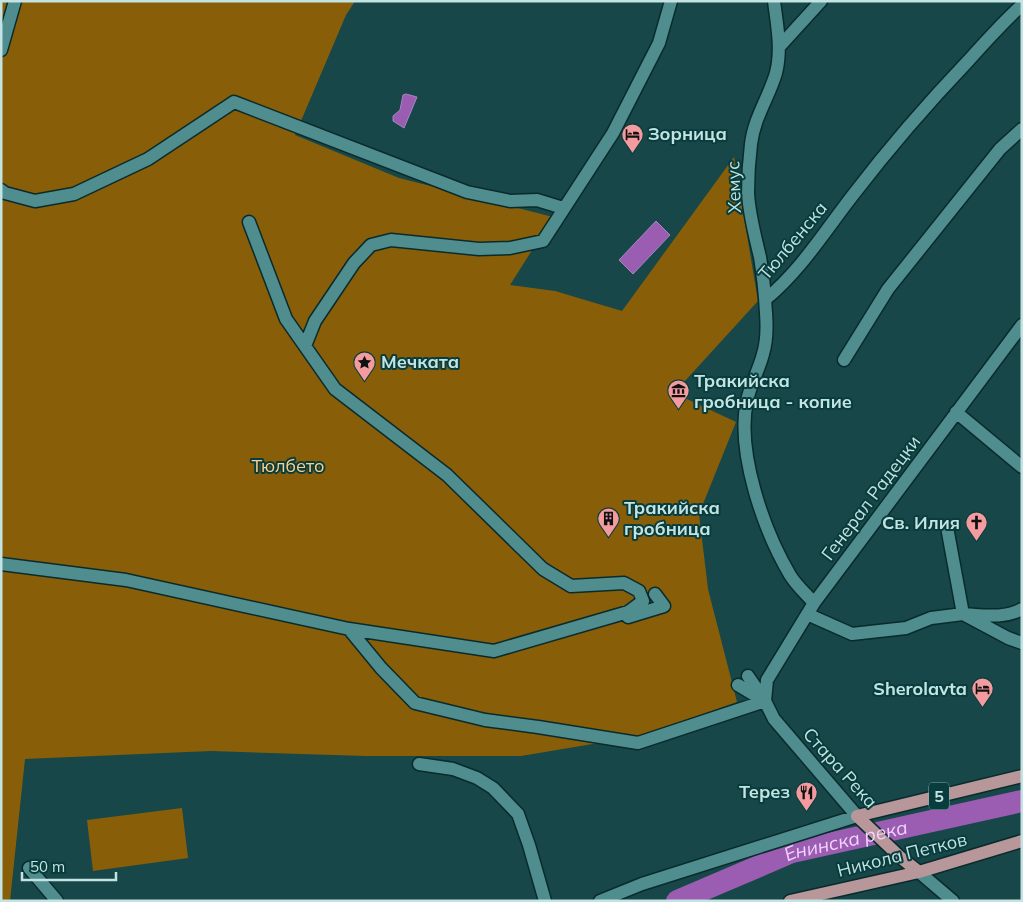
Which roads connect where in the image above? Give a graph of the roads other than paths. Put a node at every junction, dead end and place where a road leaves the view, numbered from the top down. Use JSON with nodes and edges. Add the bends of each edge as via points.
{"nodes":[{"id":1,"x":15,"y":1,"type":"edge"},
{"id":2,"x":671,"y":1,"type":"edge"},
{"id":3,"x":774,"y":1,"type":"edge"},
{"id":4,"x":821,"y":1,"type":"edge"},
{"id":5,"x":1022,"y":5,"type":"edge"},
{"id":6,"x":5,"y":23,"type":"edge"},
{"id":7,"x":780,"y":46,"type":"junction"},
{"id":8,"x":1,"y":50,"type":"edge"},
{"id":9,"x":1022,"y":129,"type":"edge"},
{"id":10,"x":1,"y":190,"type":"edge"},
{"id":11,"x":563,"y":208,"type":"junction"},
{"id":12,"x":249,"y":222,"type":"dead end"},
{"id":13,"x":766,"y":299,"type":"junction"},
{"id":14,"x":1022,"y":325,"type":"edge"},
{"id":15,"x":305,"y":346,"type":"junction"},
{"id":16,"x":844,"y":360,"type":"dead end"},
{"id":17,"x":956,"y":412,"type":"junction"},
{"id":18,"x":1022,"y":467,"type":"edge"},
{"id":19,"x":946,"y":527,"type":"dead end"},
{"id":20,"x":1,"y":564,"type":"edge"},
{"id":21,"x":655,"y":594,"type":"dead end"},
{"id":22,"x":811,"y":609,"type":"junction"},
{"id":23,"x":1022,"y":609,"type":"edge"},
{"id":24,"x":963,"y":614,"type":"junction"},
{"id":25,"x":591,"y":622,"type":"junction"},
{"id":26,"x":349,"y":629,"type":"junction"},
{"id":27,"x":1022,"y":644,"type":"edge"},
{"id":28,"x":748,"y":676,"type":"dead end"},
{"id":29,"x":738,"y":685,"type":"dead end"},
{"id":30,"x":765,"y":701,"type":"junction"},
{"id":31,"x":418,"y":764,"type":"dead end"},
{"id":32,"x":1022,"y":776,"type":"edge"},
{"id":33,"x":861,"y":820,"type":"junction"},
{"id":34,"x":1022,"y":841,"type":"edge"},
{"id":35,"x":29,"y":868,"type":"dead end"},
{"id":36,"x":919,"y":872,"type":"junction"},
{"id":37,"x":58,"y":901,"type":"edge"},
{"id":38,"x":546,"y":901,"type":"edge"},
{"id":39,"x":600,"y":901,"type":"edge"},
{"id":40,"x":790,"y":901,"type":"edge"},
{"id":41,"x":953,"y":901,"type":"edge"}],
"edges":[{"from":1,"to":6,"type":"street"},
{"from":2,"to":11,"type":"street","via":[[659,43],[643,78],[613,133]]},
{"from":3,"to":7,"type":"street"},
{"from":4,"to":7,"type":"street"},
{"from":5,"to":13,"type":"street","name":"Тюлбенска","via":[[940,90],[809,254]]},
{"from":6,"to":8,"type":"street"},
{"from":7,"to":13,"type":"street","name":"Хемус","via":[[776,74],[751,141],[748,168],[748,194]]},
{"from":9,"to":16,"type":"street","via":[[1000,149],[888,289]]},
{"from":10,"to":11,"type":"street","via":[[35,201],[74,194],[148,159],[234,102],[467,192],[510,201],[537,200]]},
{"from":11,"to":15,"type":"street","via":[[543,242],[479,249],[391,240],[371,245],[354,263],[315,321]]},
{"from":12,"to":15,"type":"street","via":[[286,319]]},
{"from":13,"to":22,"type":"street","name":"Тюлбенска","via":[[764,354],[747,399],[745,416],[748,467],[768,532]]},
{"from":14,"to":17,"type":"street","name":"Генерал Радецки"},
{"from":15,"to":25,"type":"street","via":[[335,389],[447,475],[543,568],[572,586],[624,583],[639,591],[643,601],[628,612]]},
{"from":17,"to":18,"type":"street"},
{"from":17,"to":22,"type":"street","name":"Генерал Радецки"},
{"from":19,"to":24,"type":"street"},
{"from":20,"to":26,"type":"street","via":[[126,580]]},
{"from":21,"to":25,"type":"street","via":[[664,606],[620,619]]},
{"from":22,"to":24,"type":"street","via":[[852,634],[906,628],[931,618]]},
{"from":22,"to":30,"type":"street","name":"Генерал Радецки","via":[[768,680]]},
{"from":23,"to":24,"type":"street","via":[[994,616]]},
{"from":24,"to":27,"type":"street"},
{"from":25,"to":26,"type":"street","via":[[494,651]]},
{"from":26,"to":30,"type":"street","via":[[415,703],[485,720],[638,743]]},
{"from":28,"to":30,"type":"street","name":"Стара Река"},
{"from":29,"to":30,"type":"street"},
{"from":30,"to":33,"type":"street","name":"Стара Река","via":[[774,720]]},
{"from":31,"to":38,"type":"street","via":[[453,769],[477,778],[493,788],[518,814]]},
{"from":32,"to":33,"type":"main road","number":"5"},
{"from":33,"to":36,"type":"main road","name":"Стара Река"},
{"from":33,"to":39,"type":"street","via":[[642,884]]},
{"from":34,"to":36,"type":"main road","name":"Никола Петков"},
{"from":35,"to":37,"type":"street"},
{"from":36,"to":40,"type":"main road","name":"Никола Петков"},
{"from":36,"to":41,"type":"street"}]}
